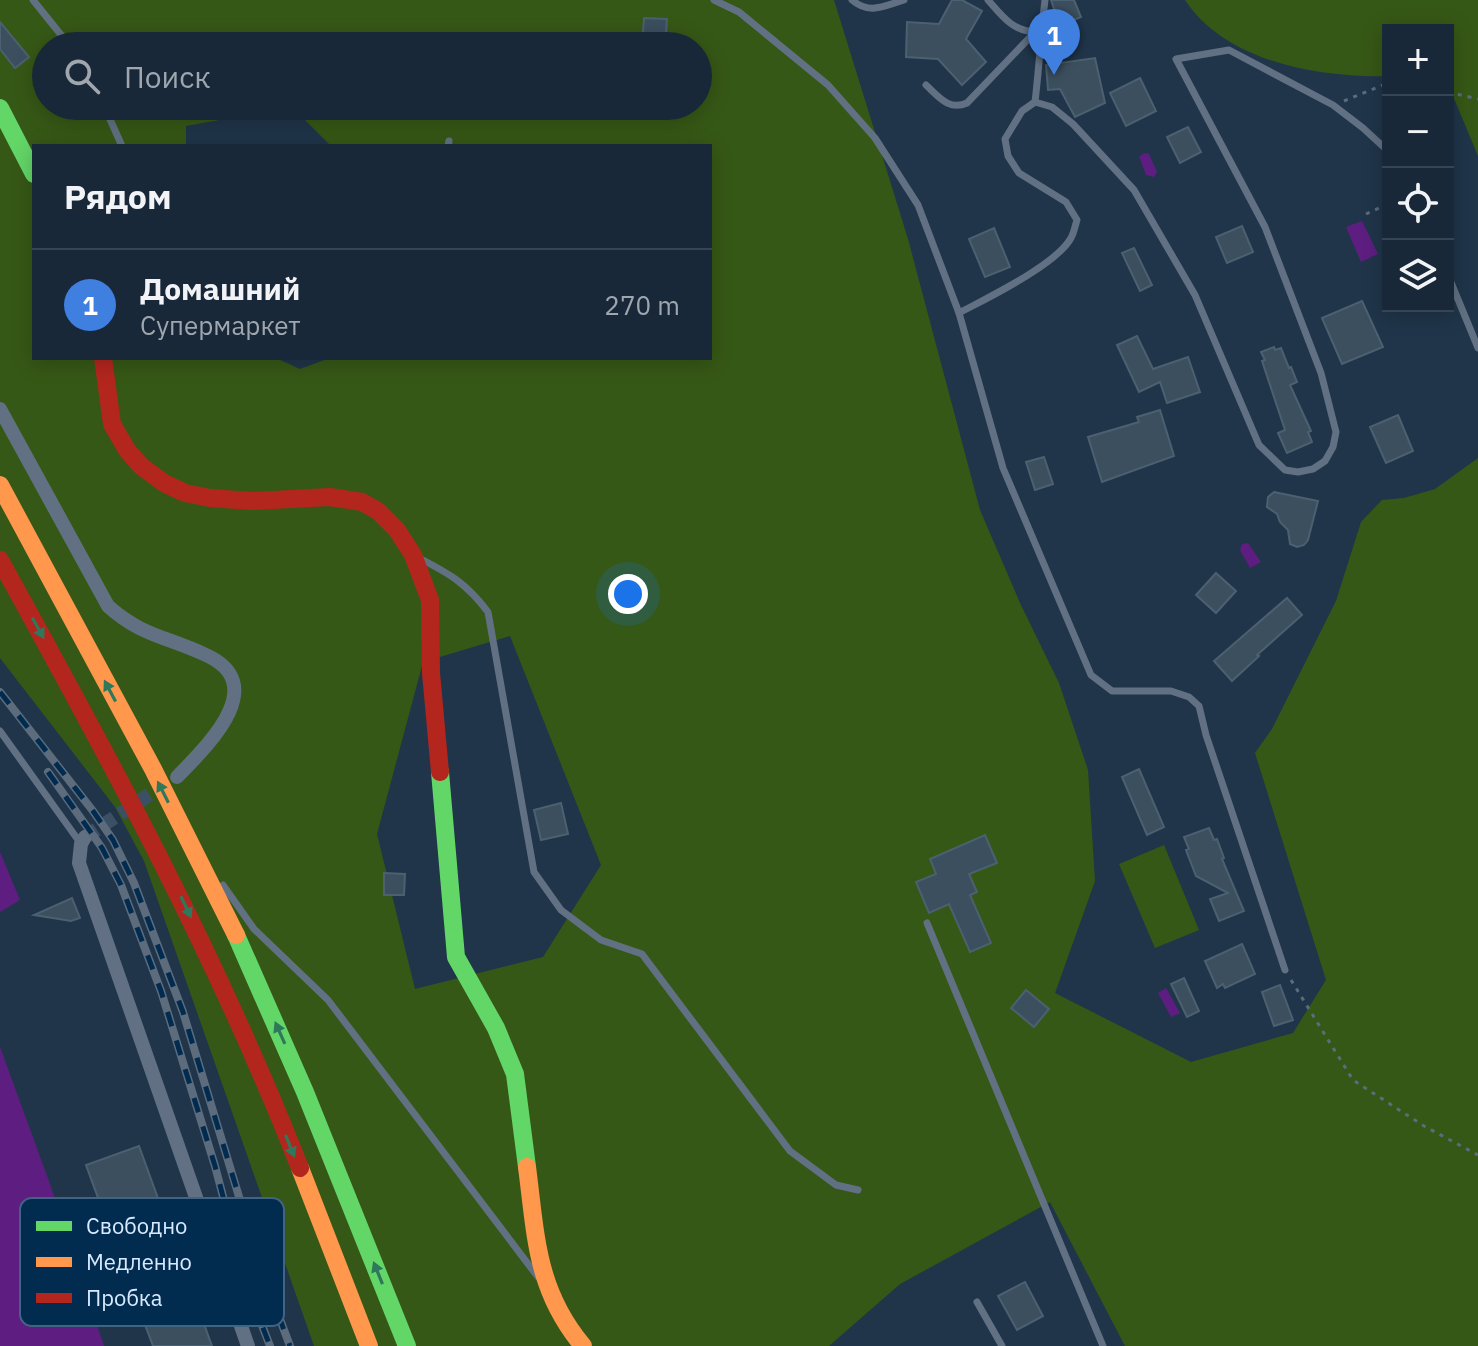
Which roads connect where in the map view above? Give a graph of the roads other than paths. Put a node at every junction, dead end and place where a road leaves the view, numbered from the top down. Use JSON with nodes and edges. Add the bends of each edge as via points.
{"nodes":[{"id":1,"x":33,"y":0,"type":"edge"},
{"id":2,"x":714,"y":0,"type":"edge"},
{"id":3,"x":852,"y":0,"type":"edge"},
{"id":4,"x":904,"y":0,"type":"edge"},
{"id":5,"x":988,"y":0,"type":"edge"},
{"id":6,"x":1045,"y":0,"type":"edge"},
{"id":7,"x":59,"y":32,"type":"edge"},
{"id":8,"x":1037,"y":32,"type":"junction"},
{"id":9,"x":926,"y":85,"type":"dead end"},
{"id":10,"x":1035,"y":102,"type":"junction"},
{"id":11,"x":0,"y":108,"type":"edge"},
{"id":12,"x":110,"y":120,"type":"edge"},
{"id":13,"x":121,"y":144,"type":"edge"},
{"id":14,"x":1382,"y":146,"type":"edge"},
{"id":15,"x":32,"y":170,"type":"edge"},
{"id":16,"x":1454,"y":290,"type":"edge"},
{"id":17,"x":959,"y":313,"type":"junction"},
{"id":18,"x":1478,"y":348,"type":"edge"},
{"id":19,"x":103,"y":360,"type":"edge"},
{"id":20,"x":0,"y":409,"type":"edge"},
{"id":21,"x":0,"y":485,"type":"edge"},
{"id":22,"x":413,"y":555,"type":"junction"},
{"id":23,"x":0,"y":560,"type":"edge"},
{"id":24,"x":0,"y":731,"type":"edge"},
{"id":25,"x":177,"y":777,"type":"tunnel mouth"},
{"id":26,"x":179,"y":823,"type":"junction"},
{"id":27,"x":83,"y":840,"type":"joint"},
{"id":28,"x":927,"y":923,"type":"dead end"},
{"id":29,"x":1285,"y":970,"type":"road end"},
{"id":30,"x":858,"y":1190,"type":"dead end"},
{"id":31,"x":196,"y":1198,"type":"edge"},
{"id":32,"x":547,"y":1289,"type":"junction"},
{"id":33,"x":977,"y":1302,"type":"dead end"},
{"id":34,"x":241,"y":1326,"type":"edge"},
{"id":35,"x":248,"y":1346,"type":"edge"},
{"id":36,"x":369,"y":1346,"type":"edge"},
{"id":37,"x":407,"y":1346,"type":"edge"},
{"id":38,"x":583,"y":1346,"type":"edge"},
{"id":39,"x":1002,"y":1346,"type":"edge"},
{"id":40,"x":1103,"y":1346,"type":"edge"}],
"edges":[{"from":1,"to":7,"type":"lane"},
{"from":2,"to":17,"type":"lane","via":[[739,12],[828,85],[875,138],[918,205]]},
{"from":3,"to":4,"type":"lane","via":[[871,9]]},
{"from":5,"to":8,"type":"lane","via":[[1010,24]]},
{"from":6,"to":8,"type":"lane"},
{"from":8,"to":9,"type":"lane","via":[[961,106],[948,105]]},
{"from":8,"to":10,"type":"lane","via":[[1041,53]]},
{"from":10,"to":14,"type":"lane","via":[[1052,107],[1073,124],[1134,190],[1195,295],[1259,445],[1285,470],[1298,472],[1325,461],[1333,447],[1336,432],[1321,373],[1265,227],[1176,59],[1229,50],[1333,105]]},
{"from":10,"to":17,"type":"lane","via":[[1022,111],[1005,139],[1008,156],[1019,173],[1066,202],[1077,220],[1072,237],[1023,277]]},
{"from":11,"to":15,"type":"main road"},
{"from":12,"to":13,"type":"lane"},
{"from":16,"to":18,"type":"lane"},
{"from":17,"to":29,"type":"lane","via":[[1003,468],[1091,675],[1112,691],[1171,691],[1199,706]]},
{"from":19,"to":22,"type":"main road","via":[[112,424],[141,466],[164,483],[210,498],[330,497],[362,502],[397,530]]},
{"from":20,"to":25,"type":"street","via":[[108,606],[145,633],[209,656],[235,686],[225,721]]},
{"from":26,"to":21,"type":"main road","one_way":true},
{"from":22,"to":30,"type":"lane","via":[[457,578],[488,612],[534,872],[571,918],[601,940],[642,954],[790,1151],[836,1185]]},
{"from":22,"to":32,"type":"main road","via":[[430,600],[431,673],[456,957],[515,1074]]},
{"from":23,"to":36,"type":"main road","one_way":true,"via":[[119,776],[209,955]]},
{"from":24,"to":27,"type":"lane"},
{"from":26,"to":32,"type":"lane","via":[[254,929],[328,1000]]},
{"from":37,"to":26,"type":"main road","one_way":true,"via":[[297,1071]]},
{"from":27,"to":31,"type":"street","via":[[79,863]]},
{"from":28,"to":40,"type":"lane"},
{"from":32,"to":38,"type":"main road"},
{"from":33,"to":39,"type":"lane"},
{"from":34,"to":35,"type":"street"}]}
